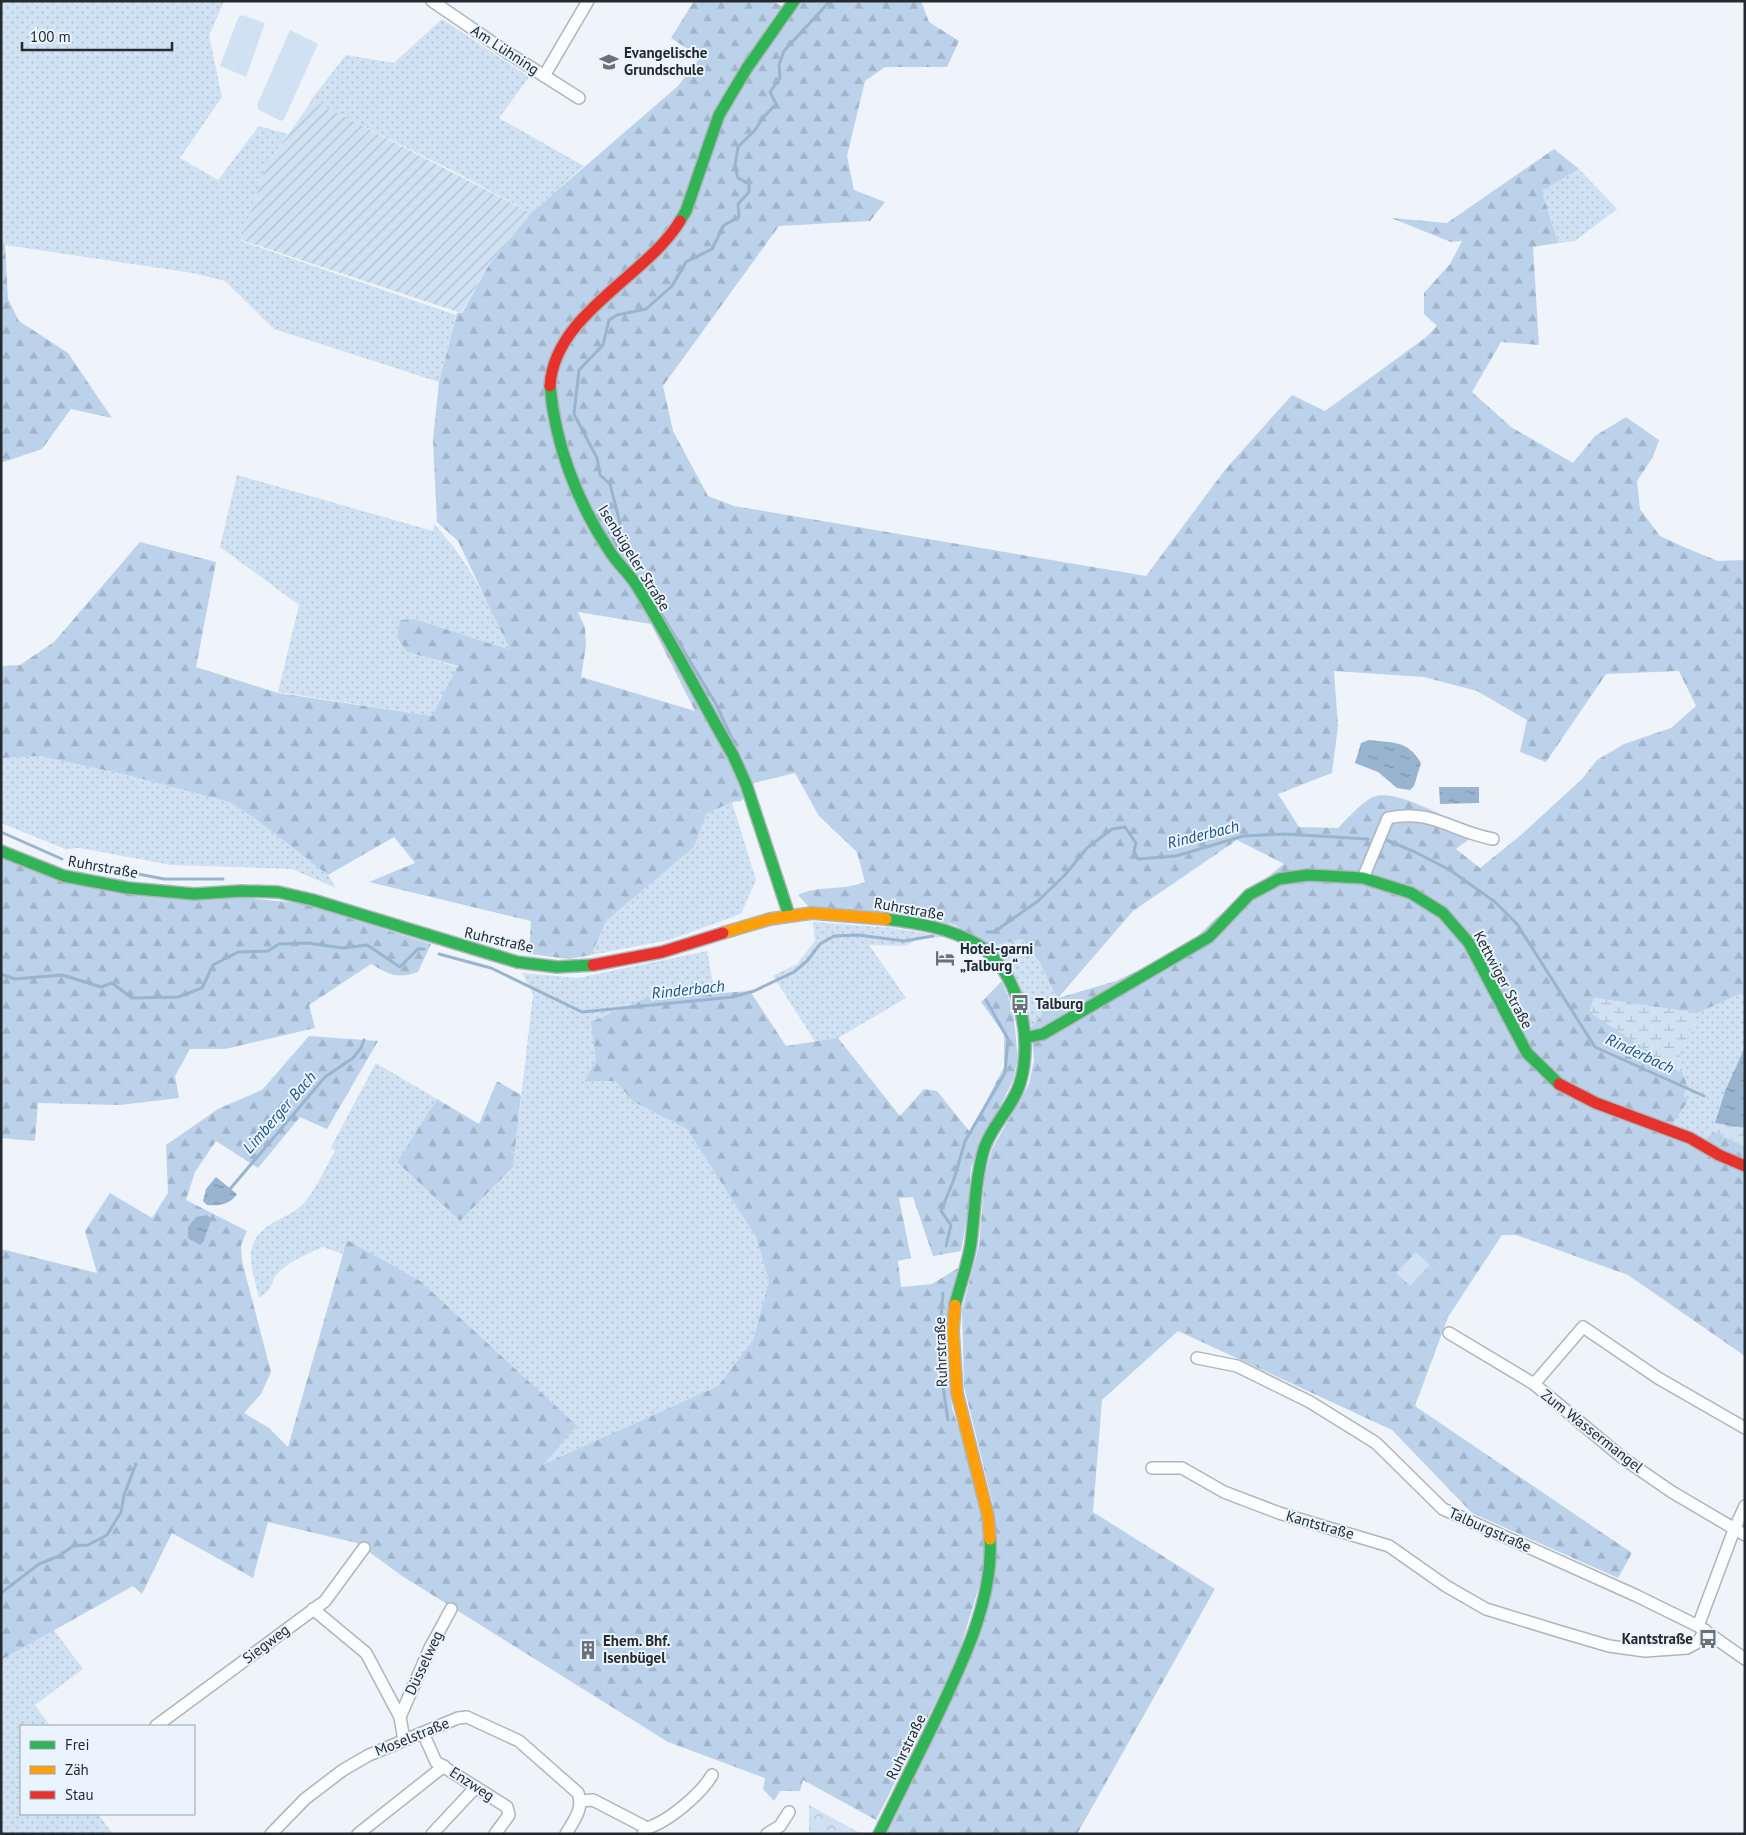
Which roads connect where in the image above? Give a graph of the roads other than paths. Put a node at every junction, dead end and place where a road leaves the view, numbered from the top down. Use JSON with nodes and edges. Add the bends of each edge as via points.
{"nodes":[{"id":1,"x":432,"y":1,"type":"edge"},
{"id":2,"x":588,"y":1,"type":"edge"},
{"id":3,"x":794,"y":1,"type":"edge"},
{"id":4,"x":544,"y":76,"type":"junction"},
{"id":5,"x":579,"y":98,"type":"dead end"},
{"id":6,"x":1493,"y":839,"type":"dead end"},
{"id":7,"x":1,"y":851,"type":"edge"},
{"id":8,"x":1363,"y":878,"type":"junction"},
{"id":9,"x":789,"y":915,"type":"junction"},
{"id":10,"x":1025,"y":1038,"type":"junction"},
{"id":11,"x":1745,"y":1166,"type":"edge"},
{"id":12,"x":1449,"y":1333,"type":"dead end"},
{"id":13,"x":1197,"y":1358,"type":"dead end"},
{"id":14,"x":1534,"y":1384,"type":"junction"},
{"id":15,"x":1745,"y":1428,"type":"edge"},
{"id":16,"x":1152,"y":1468,"type":"dead end"},
{"id":17,"x":1745,"y":1506,"type":"edge"},
{"id":18,"x":1734,"y":1530,"type":"junction"},
{"id":19,"x":1745,"y":1535,"type":"edge"},
{"id":20,"x":364,"y":1548,"type":"dead end"},
{"id":21,"x":313,"y":1609,"type":"junction"},
{"id":22,"x":451,"y":1609,"type":"dead end"},
{"id":23,"x":1702,"y":1628,"type":"junction"},
{"id":24,"x":1745,"y":1659,"type":"edge"},
{"id":25,"x":400,"y":1717,"type":"junction"},
{"id":26,"x":157,"y":1725,"type":"edge"},
{"id":27,"x":423,"y":1733,"type":"junction"},
{"id":28,"x":404,"y":1740,"type":"junction"},
{"id":29,"x":444,"y":1766,"type":"junction"},
{"id":30,"x":712,"y":1775,"type":"dead end"},
{"id":31,"x":476,"y":1787,"type":"junction"},
{"id":32,"x":581,"y":1801,"type":"junction"},
{"id":33,"x":789,"y":1812,"type":"dead end"},
{"id":34,"x":645,"y":1831,"type":"edge"},
{"id":35,"x":275,"y":1833,"type":"edge"},
{"id":36,"x":358,"y":1834,"type":"edge"},
{"id":37,"x":432,"y":1834,"type":"edge"},
{"id":38,"x":495,"y":1834,"type":"edge"},
{"id":39,"x":566,"y":1834,"type":"edge"},
{"id":40,"x":767,"y":1834,"type":"edge"},
{"id":41,"x":879,"y":1834,"type":"edge"}],
"edges":[{"from":1,"to":4,"type":"street","name":"Am Lühning"},
{"from":2,"to":4,"type":"street"},
{"from":3,"to":9,"type":"main road","name":"Isenbügeler Straße","via":[[719,115],[686,211],[671,236],[599,301],[574,330],[559,355],[550,384],[552,410],[576,489],[592,523],[634,582],[733,755],[746,784]]},
{"from":4,"to":5,"type":"street","name":"Am Lühning"},
{"from":6,"to":8,"type":"street","via":[[1419,815],[1388,818]]},
{"from":7,"to":9,"type":"main road","name":"Ruhrstraße","via":[[64,876],[128,888],[194,894],[278,892],[508,959],[557,967],[600,964],[662,952]]},
{"from":8,"to":10,"type":"main road","name":"Kettwiger Straße","via":[[1308,875],[1279,879],[1249,895],[1208,937],[1043,1034]]},
{"from":8,"to":11,"type":"main road","name":"Kettwiger Straße","via":[[1411,893],[1443,912],[1469,943],[1527,1053],[1555,1082],[1596,1103],[1690,1138]]},
{"from":9,"to":10,"type":"main road","name":"Ruhrstraße","via":[[887,918],[953,932],[978,946],[1004,971],[1021,1007]]},
{"from":10,"to":41,"type":"main road","name":"Ruhrstraße","via":[[1020,1085],[985,1146],[978,1171],[971,1245],[954,1307],[957,1393],[988,1516],[991,1558],[985,1592],[962,1664]]},
{"from":12,"to":14,"type":"street","name":"Zum Wassermangel"},
{"from":13,"to":23,"type":"street","name":"Talburgstraße","via":[[1237,1366],[1318,1408],[1376,1443],[1443,1509]]},
{"from":14,"to":15,"type":"street","via":[[1584,1327],[1658,1378]]},
{"from":14,"to":18,"type":"street","name":"Zum Wassermangel","via":[[1624,1459]]},
{"from":16,"to":23,"type":"street","name":"Kantstraße","via":[[1182,1468],[1224,1492],[1279,1513],[1389,1546],[1486,1609],[1609,1646],[1645,1651],[1687,1648],[1698,1642]]},
{"from":17,"to":18,"type":"street"},
{"from":18,"to":19,"type":"street","name":"Zum Wassermangel"},
{"from":18,"to":23,"type":"street"},
{"from":20,"to":21,"type":"street","name":"Siegweg","via":[[325,1601]]},
{"from":21,"to":25,"type":"street","via":[[366,1653]]},
{"from":21,"to":26,"type":"street","name":"Siegweg"},
{"from":22,"to":25,"type":"street","name":"Düsselweg"},
{"from":23,"to":24,"type":"street","name":"Talburgstraße"},
{"from":25,"to":28,"type":"street"},
{"from":27,"to":28,"type":"street","name":"Moselstraße"},
{"from":27,"to":29,"type":"street","name":"Enzweg","via":[[436,1762]]},
{"from":27,"to":32,"type":"street","name":"Moselstraße","via":[[468,1717],[519,1740],[578,1793]]},
{"from":28,"to":35,"type":"street","name":"Moselstraße","via":[[369,1755],[325,1783],[305,1799]]},
{"from":29,"to":31,"type":"street","name":"Enzweg"},
{"from":29,"to":36,"type":"street"},
{"from":30,"to":34,"type":"street","via":[[706,1787],[658,1825]]},
{"from":31,"to":37,"type":"street"},
{"from":31,"to":38,"type":"street","name":"Enzweg","via":[[507,1807],[509,1815]]},
{"from":32,"to":34,"type":"street","via":[[593,1800]]},
{"from":32,"to":39,"type":"street"},
{"from":33,"to":40,"type":"street","via":[[780,1826]]}]}
